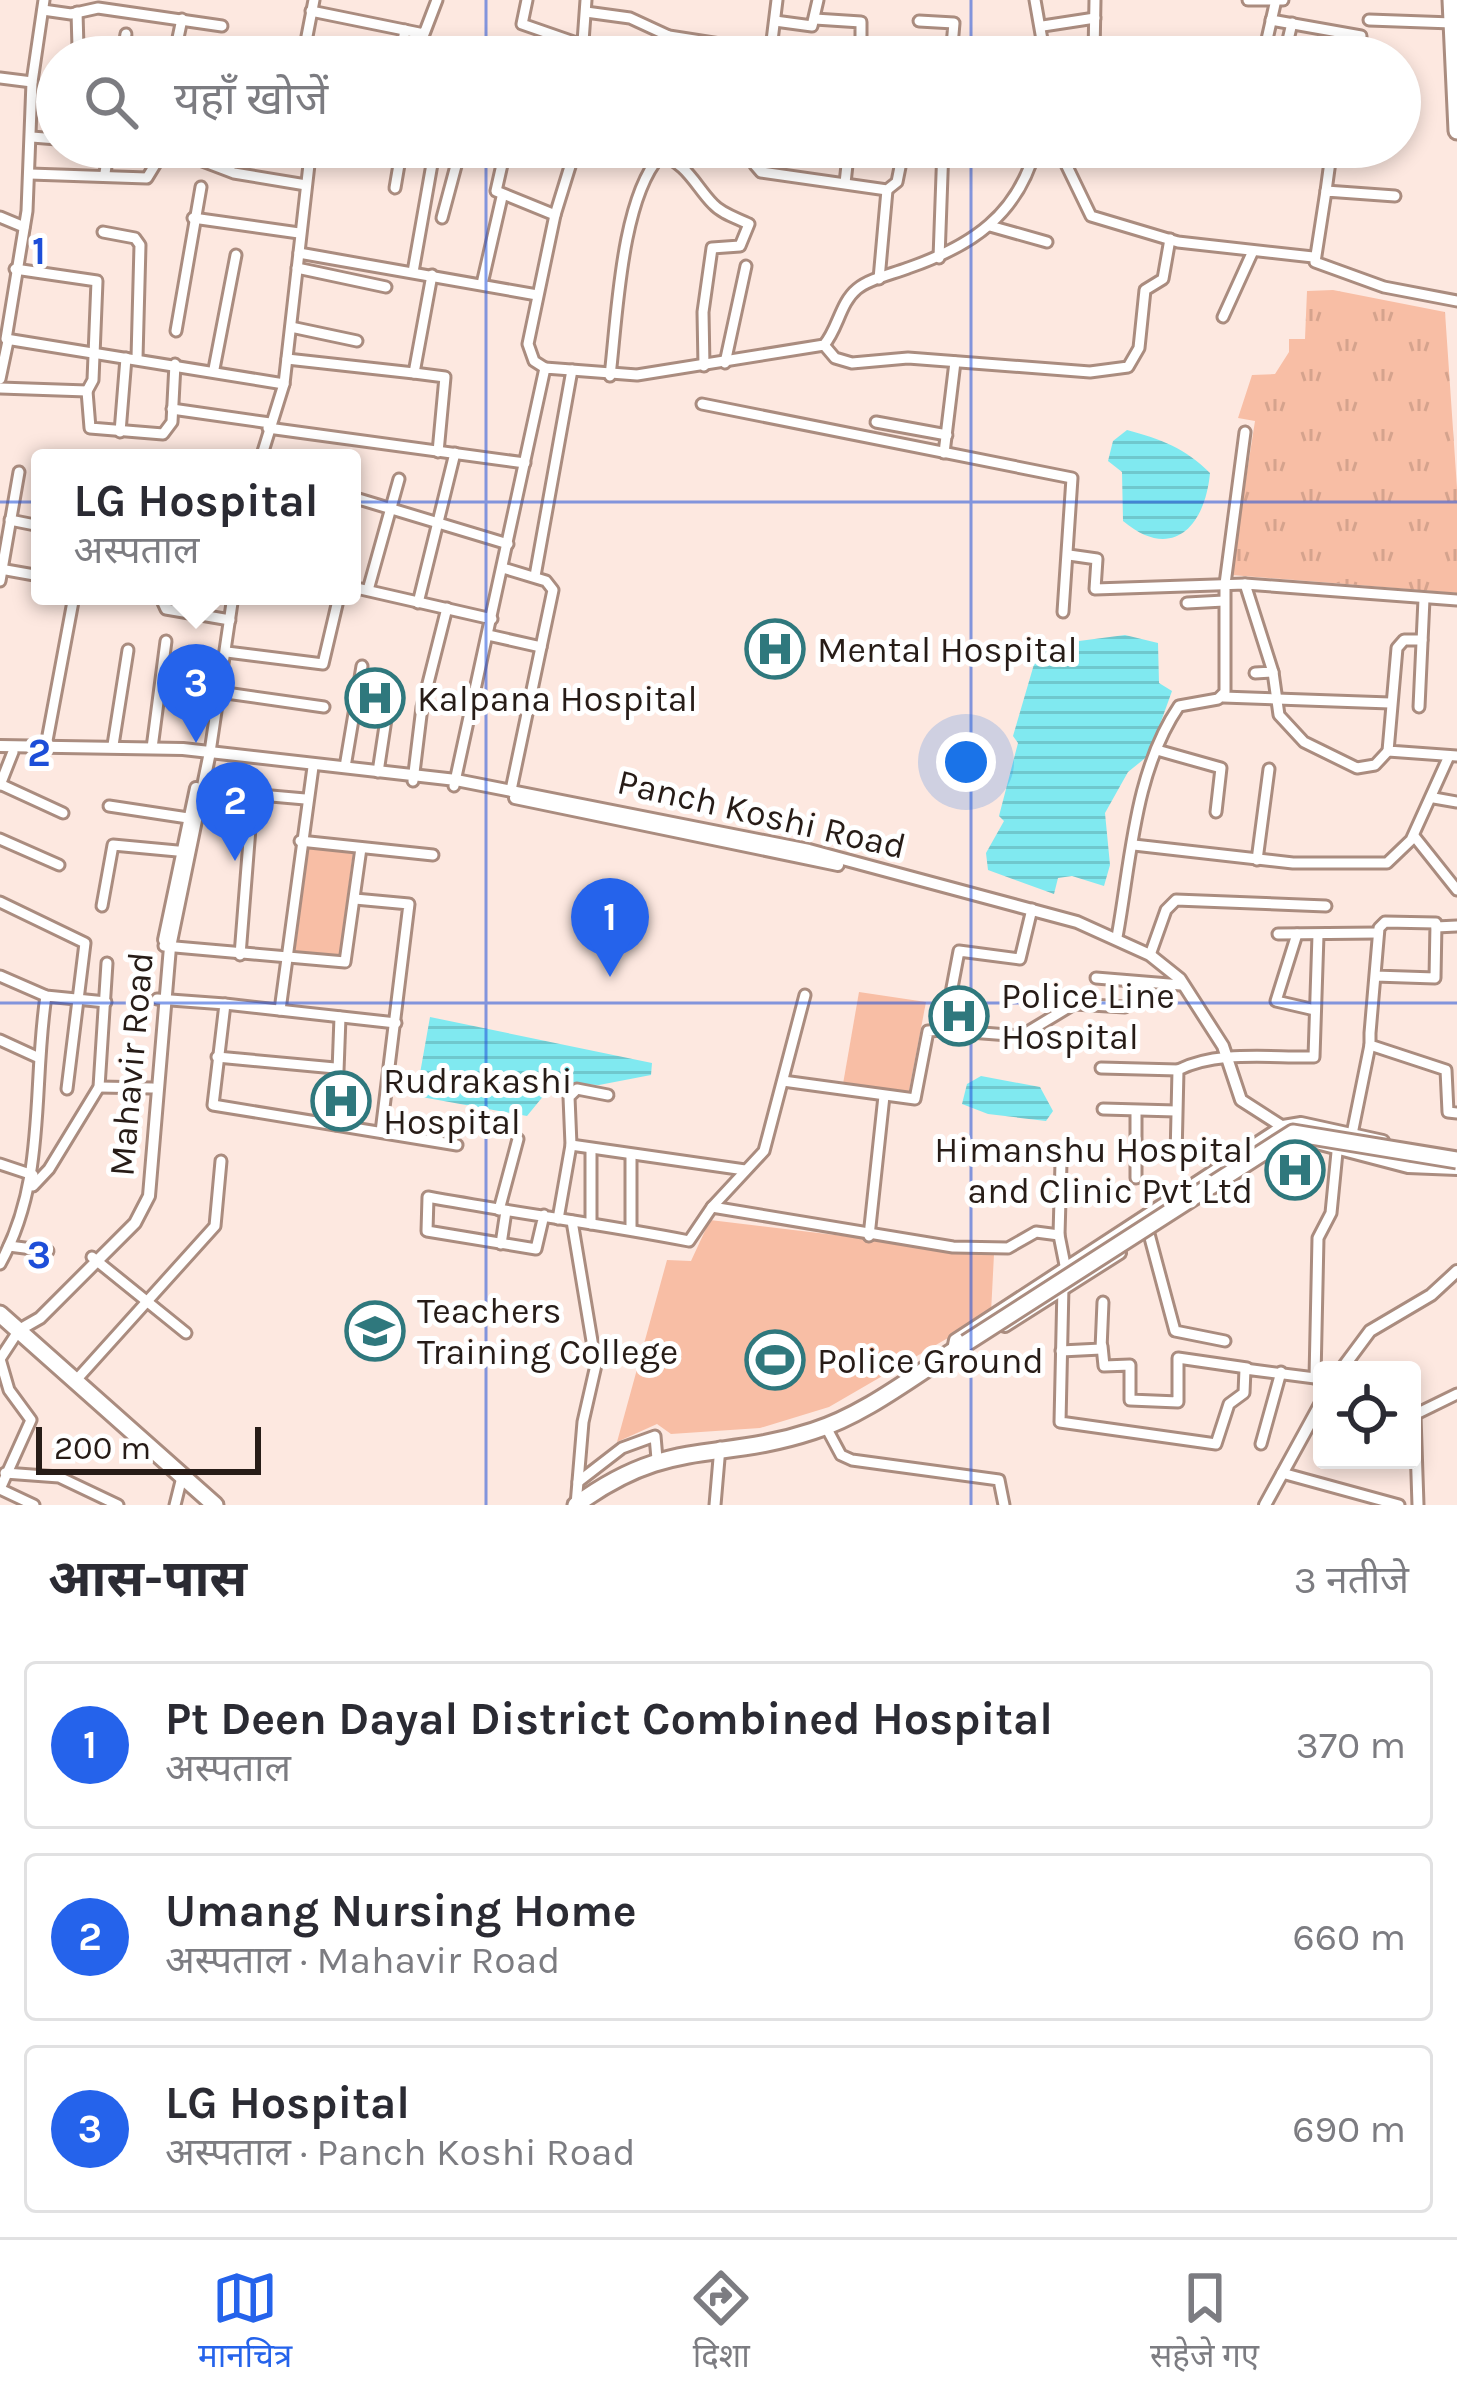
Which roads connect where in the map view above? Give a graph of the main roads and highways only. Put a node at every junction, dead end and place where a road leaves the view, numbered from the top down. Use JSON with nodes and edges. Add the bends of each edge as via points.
{"nodes":[{"id":1,"x":1450,"y":0,"type":"edge"},
{"id":2,"x":1455,"y":66,"type":"edge"},
{"id":3,"x":1457,"y":129,"type":"edge"},
{"id":4,"x":1455,"y":1163,"type":"edge"},
{"id":5,"x":0,"y":1314,"type":"edge"},
{"id":6,"x":215,"y":1505,"type":"edge"},
{"id":7,"x":576,"y":1505,"type":"edge"}],
"edges":[{"from":1,"to":2,"type":"highway"},
{"from":2,"to":3,"type":"highway"},
{"from":4,"to":7,"type":"highway","bridge":true,"via":[[1293,1133],[826,1427],[657,1459]]},
{"from":5,"to":6,"type":"highway","via":[[25,1328]]}]}
